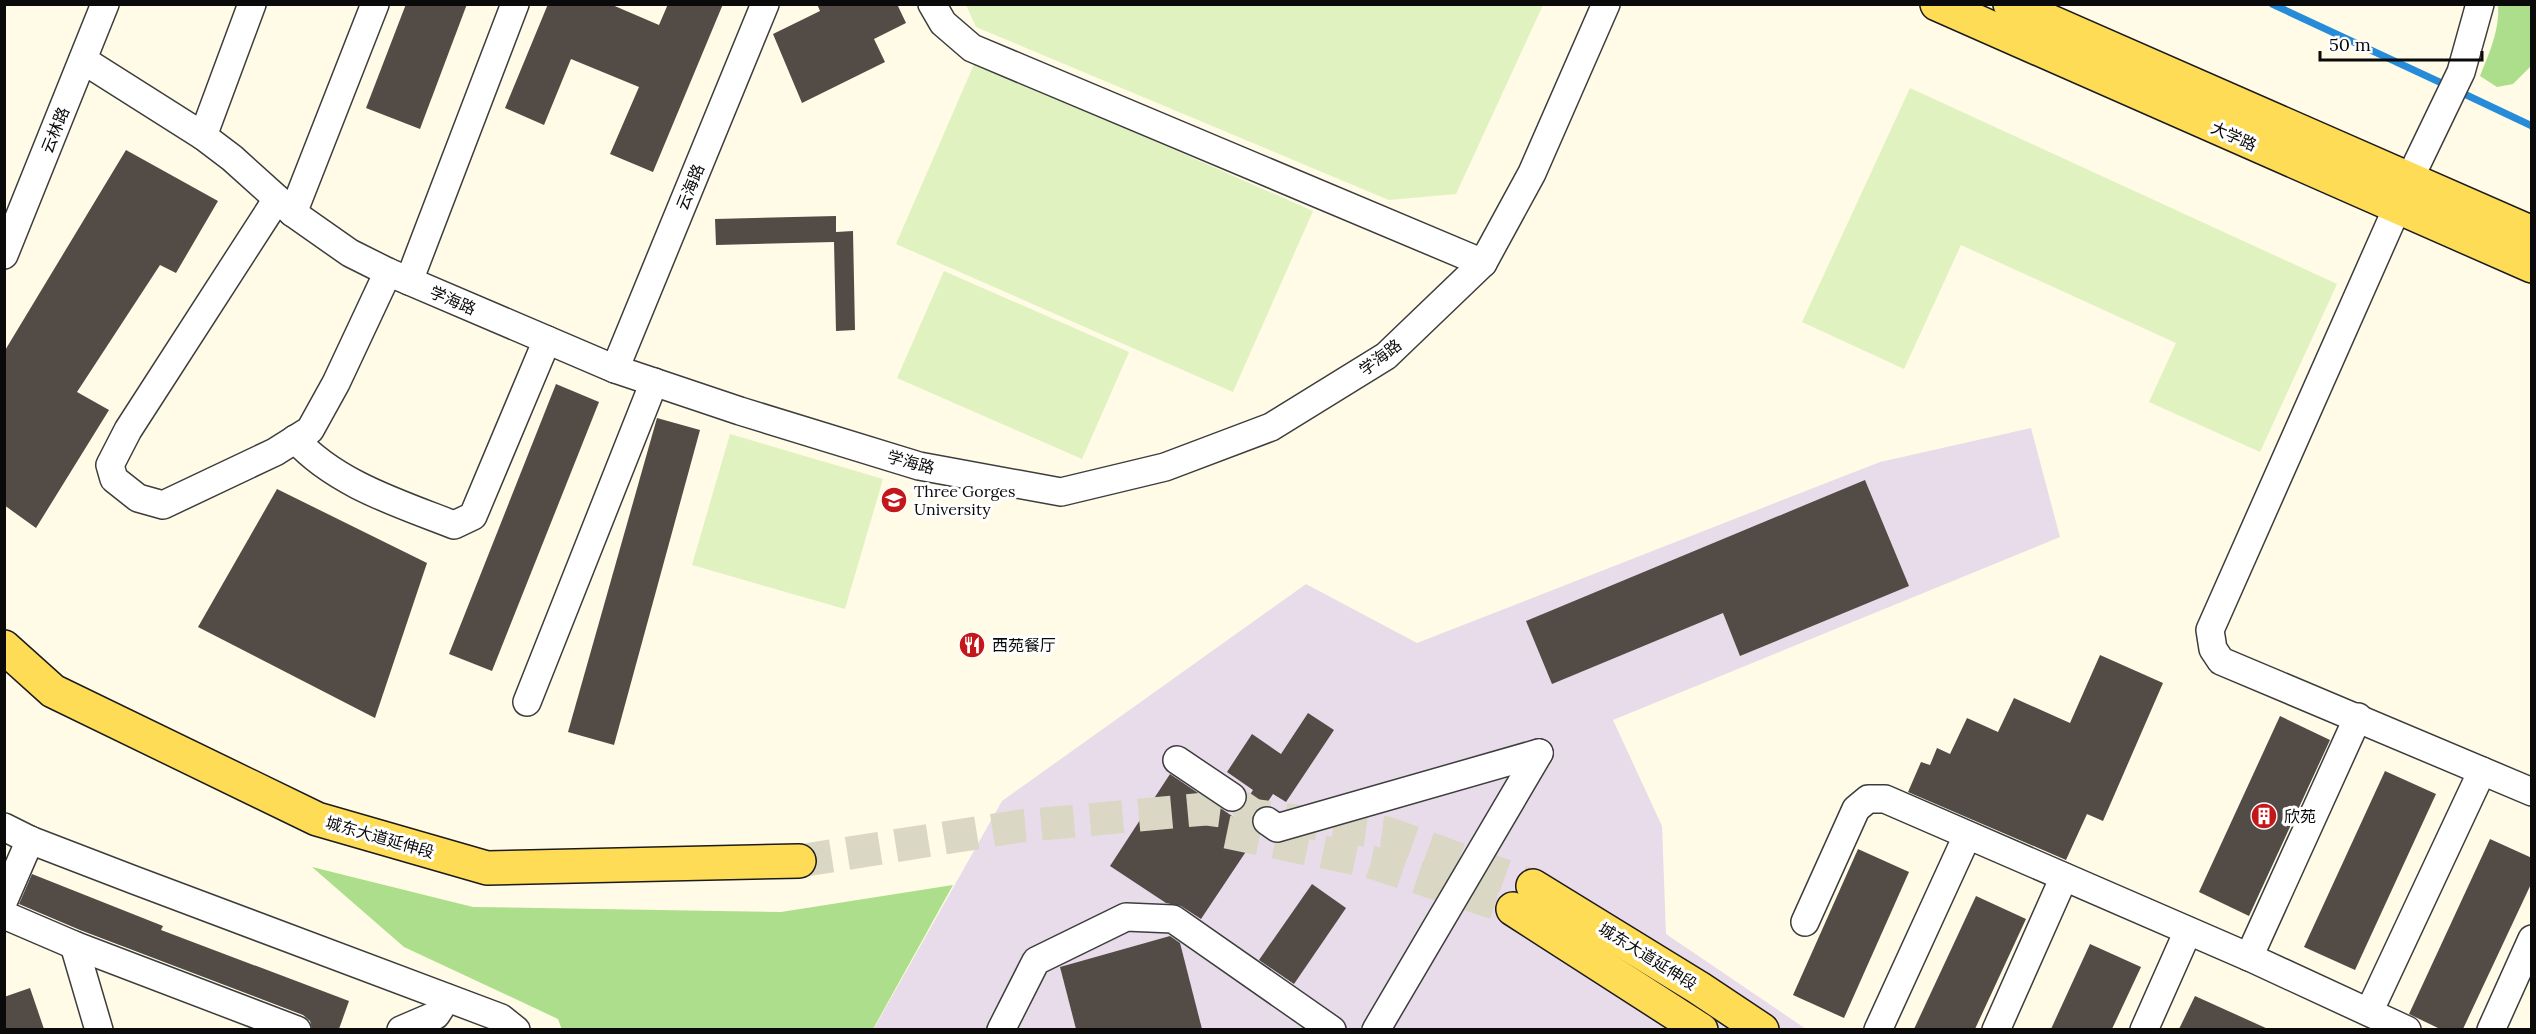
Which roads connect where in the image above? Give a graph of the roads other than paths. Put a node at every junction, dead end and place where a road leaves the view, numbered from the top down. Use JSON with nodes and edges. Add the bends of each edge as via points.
{"nodes":[{"id":1,"x":105,"y":4,"type":"edge"},
{"id":2,"x":252,"y":4,"type":"edge"},
{"id":3,"x":375,"y":4,"type":"edge"},
{"id":4,"x":516,"y":4,"type":"edge"},
{"id":5,"x":765,"y":4,"type":"edge"},
{"id":6,"x":932,"y":4,"type":"edge"},
{"id":7,"x":1606,"y":4,"type":"edge"},
{"id":8,"x":1937,"y":4,"type":"edge"},
{"id":9,"x":2010,"y":4,"type":"edge"},
{"id":10,"x":2480,"y":4,"type":"edge"},
{"id":11,"x":83,"y":60,"type":"junction"},
{"id":12,"x":202,"y":136,"type":"junction"},
{"id":13,"x":2410,"y":178,"type":"junction"},
{"id":14,"x":285,"y":206,"type":"junction"},
{"id":15,"x":2397,"y":208,"type":"junction"},
{"id":16,"x":2532,"y":233,"type":"edge"},
{"id":17,"x":4,"y":255,"type":"edge"},
{"id":18,"x":1483,"y":263,"type":"junction"},
{"id":19,"x":2532,"y":266,"type":"edge"},
{"id":20,"x":398,"y":277,"type":"junction"},
{"id":21,"x":547,"y":340,"type":"junction"},
{"id":22,"x":615,"y":369,"type":"junction"},
{"id":23,"x":654,"y":382,"type":"junction"},
{"id":24,"x":295,"y":439,"type":"junction"},
{"id":25,"x":4,"y":647,"type":"edge"},
{"id":26,"x":4,"y":664,"type":"edge"},
{"id":27,"x":527,"y":702,"type":"dead end"},
{"id":28,"x":2358,"y":717,"type":"junction"},
{"id":29,"x":1177,"y":760,"type":"dead end"},
{"id":30,"x":2482,"y":771,"type":"junction"},
{"id":31,"x":2532,"y":792,"type":"edge"},
{"id":32,"x":1232,"y":797,"type":"tunnel mouth"},
{"id":33,"x":1267,"y":822,"type":"tunnel mouth"},
{"id":34,"x":4,"y":827,"type":"edge"},
{"id":35,"x":1967,"y":836,"type":"junction"},
{"id":36,"x":30,"y":840,"type":"junction"},
{"id":37,"x":2064,"y":877,"type":"junction"},
{"id":38,"x":4,"y":900,"type":"edge"},
{"id":39,"x":4,"y":915,"type":"edge"},
{"id":40,"x":1805,"y":922,"type":"dead end"},
{"id":41,"x":2188,"y":931,"type":"junction"},
{"id":42,"x":2532,"y":939,"type":"edge"},
{"id":43,"x":74,"y":945,"type":"junction"},
{"id":44,"x":2249,"y":957,"type":"junction"},
{"id":45,"x":447,"y":998,"type":"junction"},
{"id":46,"x":2368,"y":1012,"type":"junction"},
{"id":47,"x":99,"y":1029,"type":"edge"},
{"id":48,"x":297,"y":1029,"type":"edge"},
{"id":49,"x":401,"y":1029,"type":"edge"},
{"id":50,"x":516,"y":1029,"type":"edge"},
{"id":51,"x":1001,"y":1029,"type":"edge"},
{"id":52,"x":1332,"y":1029,"type":"edge"},
{"id":53,"x":1376,"y":1029,"type":"edge"},
{"id":54,"x":1701,"y":1029,"type":"edge"},
{"id":55,"x":1762,"y":1029,"type":"edge"},
{"id":56,"x":1878,"y":1029,"type":"edge"},
{"id":57,"x":1996,"y":1029,"type":"edge"},
{"id":58,"x":2144,"y":1029,"type":"edge"},
{"id":59,"x":2408,"y":1029,"type":"edge"},
{"id":60,"x":2491,"y":1029,"type":"edge"}],
"edges":[{"from":1,"to":11,"type":"street","name":"云林路"},
{"from":2,"to":12,"type":"street"},
{"from":3,"to":14,"type":"street"},
{"from":4,"to":20,"type":"street"},
{"from":5,"to":22,"type":"street","name":"云海路"},
{"from":6,"to":18,"type":"street","via":[[943,23],[972,48]]},
{"from":7,"to":18,"type":"street","name":"学海路","via":[[1532,173]]},
{"from":8,"to":15,"type":"main road","name":"大学路"},
{"from":9,"to":13,"type":"main road","name":"大学路"},
{"from":10,"to":13,"type":"street","via":[[2461,72]]},
{"from":11,"to":12,"type":"street","name":"学海路"},
{"from":11,"to":17,"type":"street","name":"云林路"},
{"from":12,"to":14,"type":"street","name":"学海路"},
{"from":13,"to":16,"type":"main road","name":"大学路"},
{"from":14,"to":20,"type":"street","name":"学海路","via":[[350,253]]},
{"from":14,"to":24,"type":"street","via":[[128,429],[110,465],[114,479],[138,498],[163,504]]},
{"from":15,"to":19,"type":"main road","name":"大学路"},
{"from":15,"to":28,"type":"street","via":[[2210,630],[2212,649],[2221,661]]},
{"from":18,"to":23,"type":"street","name":"学海路","via":[[1386,356],[1271,427],[1165,466],[1061,492],[919,466]]},
{"from":20,"to":21,"type":"street","name":"学海路"},
{"from":20,"to":24,"type":"street","via":[[310,430]]},
{"from":21,"to":22,"type":"street","name":"学海路"},
{"from":21,"to":24,"type":"street","via":[[473,516],[454,525],[365,490],[312,458]]},
{"from":22,"to":23,"type":"street","name":"学海路"},
{"from":23,"to":27,"type":"street"},
{"from":25,"to":26,"type":"main road","name":"城东大道延伸段","via":[[53,691],[317,819],[488,868],[796,870],[479,884],[322,841],[46,706]]},
{"from":28,"to":30,"type":"street"},
{"from":28,"to":44,"type":"street"},
{"from":29,"to":32,"type":"street"},
{"from":30,"to":31,"type":"street"},
{"from":30,"to":46,"type":"street"},
{"from":33,"to":53,"type":"street","via":[[1277,828],[1539,753]]},
{"from":34,"to":36,"type":"street"},
{"from":35,"to":37,"type":"street"},
{"from":35,"to":40,"type":"street","via":[[1885,799],[1868,799],[1856,809]]},
{"from":35,"to":56,"type":"street"},
{"from":36,"to":38,"type":"street"},
{"from":36,"to":45,"type":"street"},
{"from":37,"to":41,"type":"street"},
{"from":37,"to":57,"type":"street"},
{"from":39,"to":43,"type":"street"},
{"from":41,"to":44,"type":"street"},
{"from":41,"to":58,"type":"street"},
{"from":42,"to":60,"type":"street"},
{"from":43,"to":47,"type":"street"},
{"from":43,"to":48,"type":"street"},
{"from":44,"to":46,"type":"street"},
{"from":45,"to":49,"type":"street","via":[[436,1014]]},
{"from":45,"to":50,"type":"street","via":[[501,1018]]},
{"from":46,"to":59,"type":"street"},
{"from":51,"to":52,"type":"street","via":[[1036,961],[1126,917],[1173,919]]},
{"from":54,"to":55,"type":"main road","name":"城东大道延伸段","via":[[1523,897],[1699,988]]}]}
